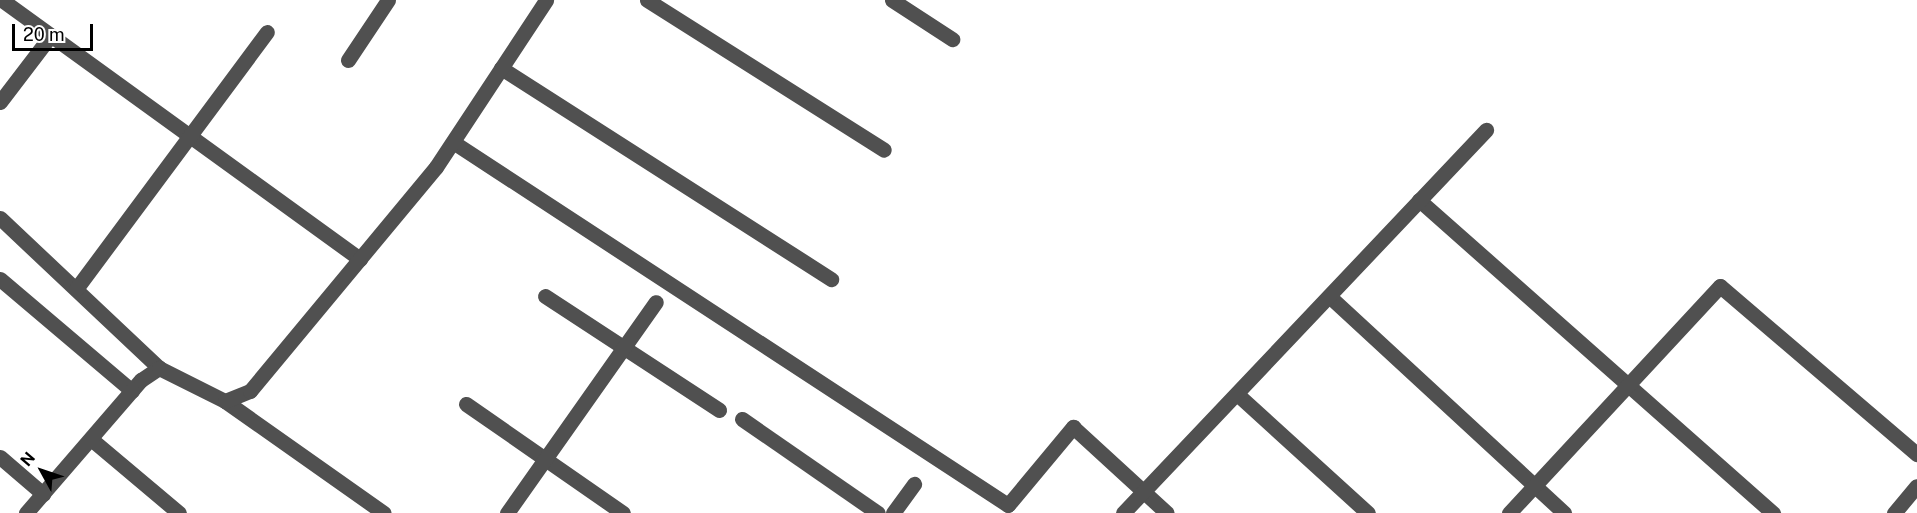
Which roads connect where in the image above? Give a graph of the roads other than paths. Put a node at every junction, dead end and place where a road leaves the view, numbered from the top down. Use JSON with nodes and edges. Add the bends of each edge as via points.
{"nodes":[{"id":1,"x":2,"y":0,"type":"edge"},
{"id":2,"x":388,"y":0,"type":"edge"},
{"id":3,"x":546,"y":0,"type":"edge"},
{"id":4,"x":647,"y":0,"type":"edge"},
{"id":5,"x":892,"y":0,"type":"edge"},
{"id":6,"x":267,"y":32,"type":"dead end"},
{"id":7,"x":51,"y":35,"type":"junction"},
{"id":8,"x":952,"y":39,"type":"dead end"},
{"id":9,"x":348,"y":60,"type":"dead end"},
{"id":10,"x":501,"y":68,"type":"junction"},
{"id":11,"x":0,"y":102,"type":"edge"},
{"id":12,"x":1486,"y":130,"type":"dead end"},
{"id":13,"x":192,"y":137,"type":"junction"},
{"id":14,"x":453,"y":142,"type":"junction"},
{"id":15,"x":884,"y":150,"type":"dead end"},
{"id":16,"x":1419,"y":200,"type":"junction"},
{"id":17,"x":0,"y":218,"type":"edge"},
{"id":18,"x":360,"y":259,"type":"junction"},
{"id":19,"x":0,"y":279,"type":"edge"},
{"id":20,"x":831,"y":279,"type":"dead end"},
{"id":21,"x":76,"y":289,"type":"junction"},
{"id":22,"x":545,"y":296,"type":"dead end"},
{"id":23,"x":1329,"y":296,"type":"junction"},
{"id":24,"x":656,"y":302,"type":"dead end"},
{"id":25,"x":623,"y":349,"type":"junction"},
{"id":26,"x":159,"y":368,"type":"junction"},
{"id":27,"x":1628,"y":384,"type":"junction"},
{"id":28,"x":132,"y":391,"type":"junction"},
{"id":29,"x":1237,"y":394,"type":"junction"},
{"id":30,"x":225,"y":401,"type":"junction"},
{"id":31,"x":466,"y":404,"type":"dead end"},
{"id":32,"x":719,"y":410,"type":"dead end"},
{"id":33,"x":742,"y":419,"type":"dead end"},
{"id":34,"x":91,"y":439,"type":"junction"},
{"id":35,"x":1917,"y":454,"type":"edge"},
{"id":36,"x":0,"y":457,"type":"edge"},
{"id":37,"x":545,"y":459,"type":"junction"},
{"id":38,"x":914,"y":484,"type":"dead end"},
{"id":39,"x":1534,"y":485,"type":"junction"},
{"id":40,"x":1917,"y":486,"type":"edge"},
{"id":41,"x":1144,"y":493,"type":"junction"},
{"id":42,"x":43,"y":494,"type":"junction"},
{"id":43,"x":27,"y":513,"type":"edge"},
{"id":44,"x":179,"y":513,"type":"edge"},
{"id":45,"x":384,"y":513,"type":"edge"},
{"id":46,"x":507,"y":513,"type":"edge"},
{"id":47,"x":623,"y":513,"type":"edge"},
{"id":48,"x":878,"y":513,"type":"edge"},
{"id":49,"x":893,"y":513,"type":"edge"},
{"id":50,"x":1123,"y":513,"type":"edge"},
{"id":51,"x":1167,"y":513,"type":"edge"},
{"id":52,"x":1368,"y":513,"type":"edge"},
{"id":53,"x":1509,"y":513,"type":"edge"},
{"id":54,"x":1564,"y":513,"type":"edge"},
{"id":55,"x":1773,"y":513,"type":"edge"},
{"id":56,"x":1894,"y":513,"type":"edge"}],
"edges":[{"from":1,"to":7,"type":"street"},
{"from":2,"to":9,"type":"street"},
{"from":3,"to":10,"type":"street"},
{"from":4,"to":15,"type":"street"},
{"from":5,"to":8,"type":"street"},
{"from":6,"to":13,"type":"street"},
{"from":7,"to":11,"type":"street"},
{"from":7,"to":13,"type":"street"},
{"from":10,"to":14,"type":"street"},
{"from":10,"to":20,"type":"street"},
{"from":12,"to":16,"type":"street"},
{"from":13,"to":18,"type":"street"},
{"from":13,"to":21,"type":"street"},
{"from":14,"to":18,"type":"street"},
{"from":14,"to":41,"type":"street","via":[[1008,505],[1073,427]]},
{"from":16,"to":23,"type":"street"},
{"from":16,"to":27,"type":"street"},
{"from":17,"to":21,"type":"street"},
{"from":18,"to":30,"type":"street","via":[[250,391]]},
{"from":19,"to":28,"type":"street"},
{"from":21,"to":26,"type":"street"},
{"from":22,"to":25,"type":"street"},
{"from":23,"to":29,"type":"street"},
{"from":23,"to":39,"type":"street"},
{"from":24,"to":25,"type":"street"},
{"from":25,"to":32,"type":"street"},
{"from":25,"to":37,"type":"street"},
{"from":26,"to":28,"type":"street"},
{"from":26,"to":30,"type":"street"},
{"from":27,"to":35,"type":"street","via":[[1720,286]]},
{"from":27,"to":39,"type":"street"},
{"from":27,"to":55,"type":"street"},
{"from":28,"to":34,"type":"street"},
{"from":29,"to":41,"type":"street"},
{"from":29,"to":52,"type":"street"},
{"from":30,"to":45,"type":"street"},
{"from":31,"to":37,"type":"street"},
{"from":33,"to":48,"type":"street"},
{"from":34,"to":42,"type":"street"},
{"from":34,"to":44,"type":"street"},
{"from":36,"to":42,"type":"street"},
{"from":37,"to":46,"type":"street"},
{"from":37,"to":47,"type":"street"},
{"from":38,"to":49,"type":"street"},
{"from":39,"to":53,"type":"street"},
{"from":39,"to":54,"type":"street"},
{"from":40,"to":56,"type":"street"},
{"from":41,"to":50,"type":"street"},
{"from":41,"to":51,"type":"street"},
{"from":42,"to":43,"type":"street"}]}
